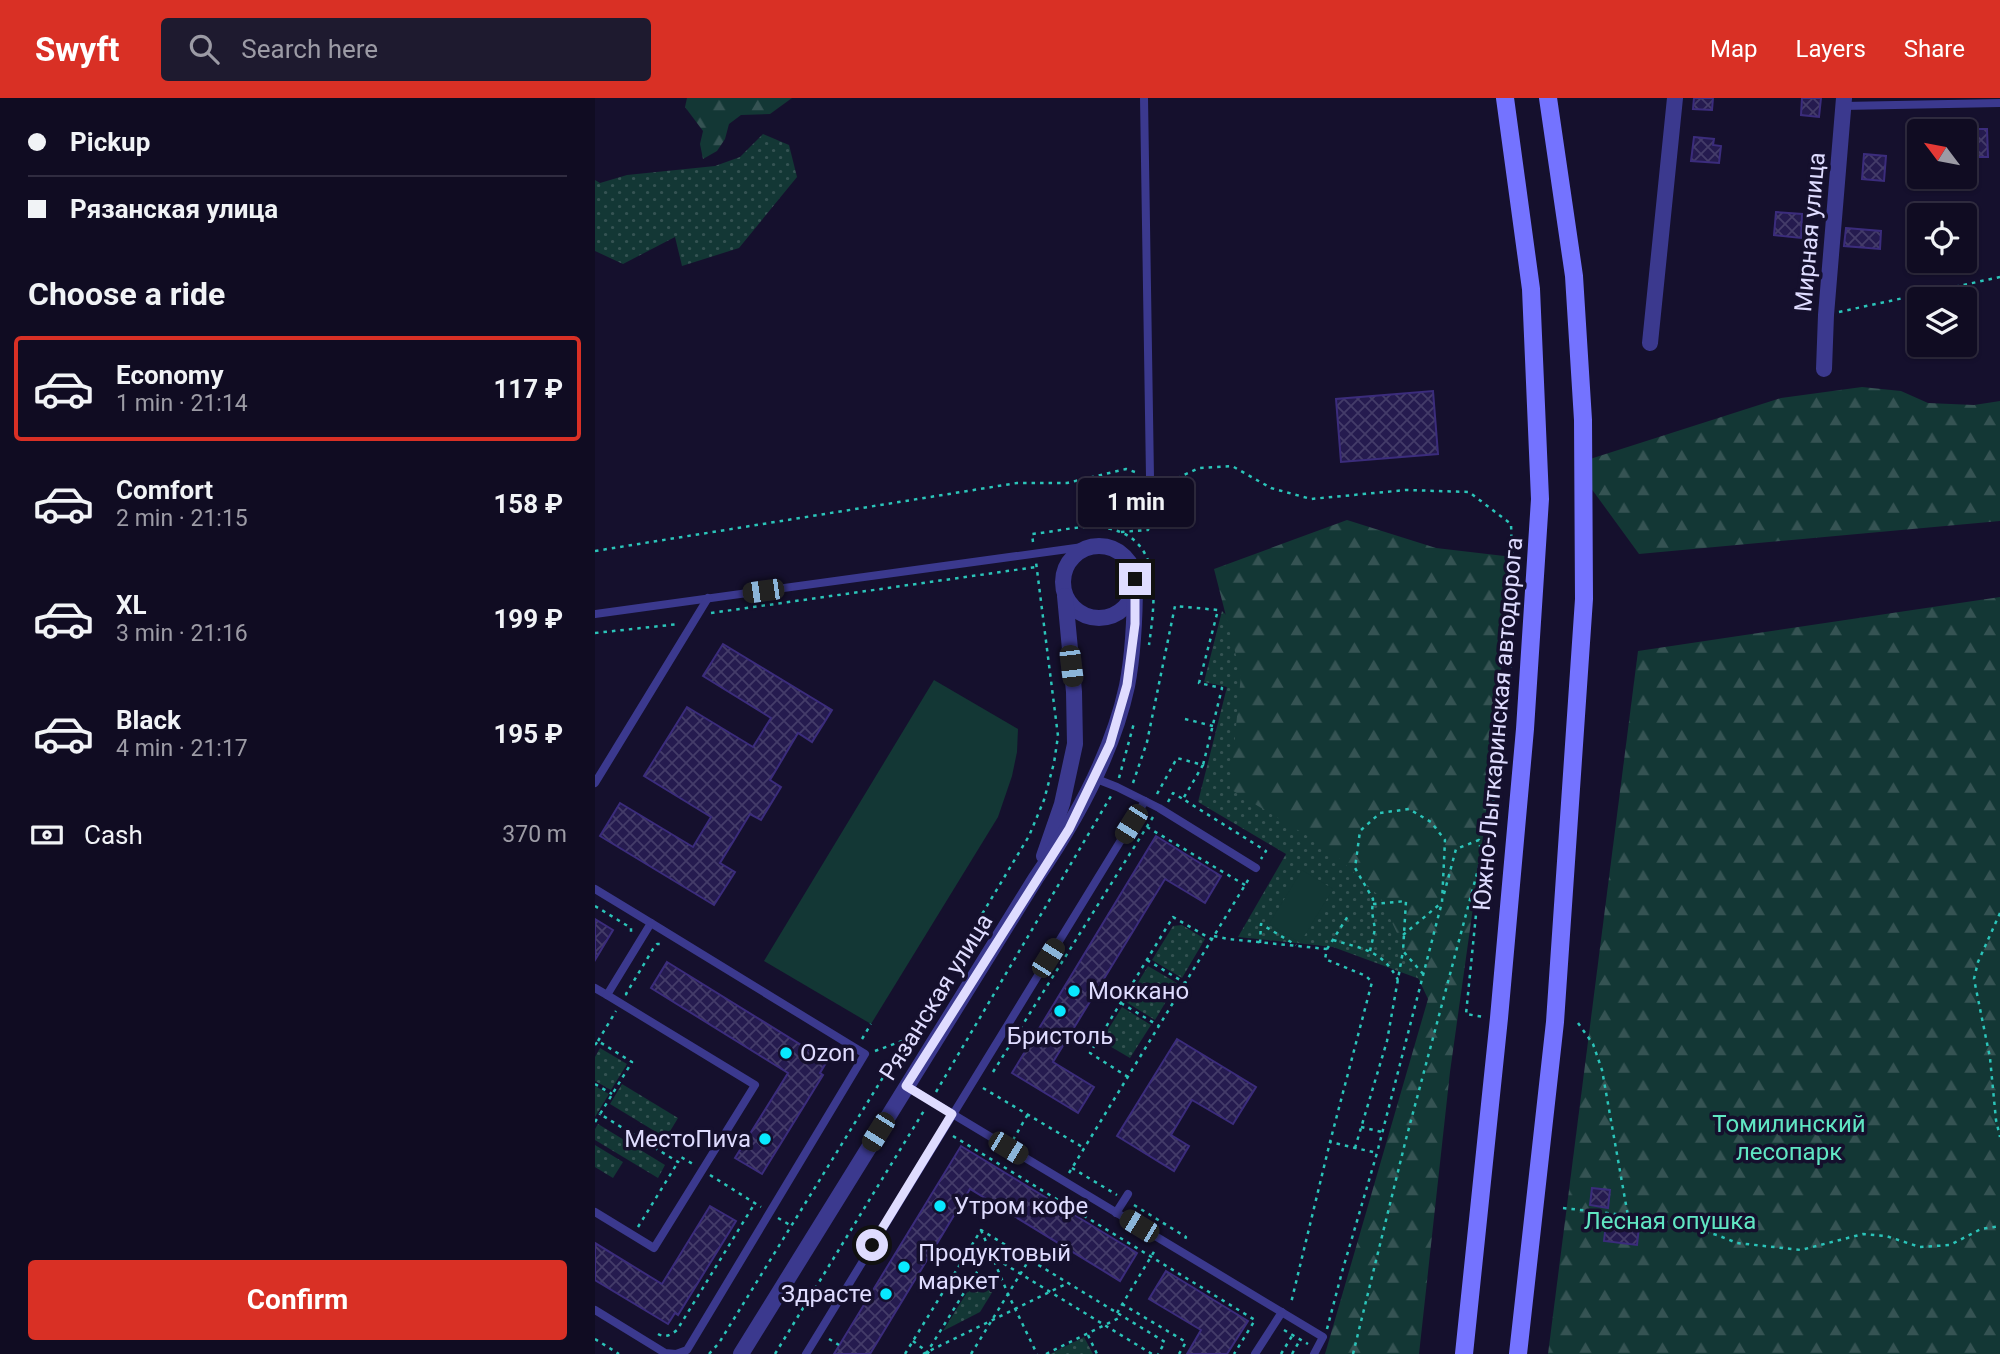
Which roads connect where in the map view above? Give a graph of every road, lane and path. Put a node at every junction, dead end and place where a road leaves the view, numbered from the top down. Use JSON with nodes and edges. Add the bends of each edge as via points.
{"nodes":[{"id":1,"x":1144,"y":98,"type":"edge"},
{"id":2,"x":1505,"y":98,"type":"edge"},
{"id":3,"x":1675,"y":98,"type":"edge"},
{"id":4,"x":1843,"y":102,"type":"edge"},
{"id":5,"x":2000,"y":103,"type":"edge"},
{"id":6,"x":1551,"y":104,"type":"edge"},
{"id":7,"x":2000,"y":277,"type":"edge"},
{"id":8,"x":1826,"y":315,"type":"junction"},
{"id":9,"x":1650,"y":343,"type":"dead end"},
{"id":10,"x":1824,"y":369,"type":"dead end"},
{"id":11,"x":1150,"y":477,"type":"junction"},
{"id":12,"x":1120,"y":532,"type":"dead end"},
{"id":13,"x":1090,"y":546,"type":"junction"},
{"id":14,"x":595,"y":551,"type":"edge"},
{"id":15,"x":1037,"y":566,"type":"dead end"},
{"id":16,"x":1135,"y":579,"type":"junction"},
{"id":17,"x":1040,"y":590,"type":"dead end"},
{"id":18,"x":1065,"y":596,"type":"junction"},
{"id":19,"x":708,"y":598,"type":"junction"},
{"id":20,"x":595,"y":614,"type":"edge"},
{"id":21,"x":707,"y":614,"type":"dead end"},
{"id":22,"x":683,"y":624,"type":"dead end"},
{"id":23,"x":595,"y":633,"type":"edge"},
{"id":24,"x":1185,"y":719,"type":"dead end"},
{"id":25,"x":1213,"y":726,"type":"junction"},
{"id":26,"x":1203,"y":765,"type":"junction"},
{"id":27,"x":1093,"y":778,"type":"junction"},
{"id":28,"x":595,"y":783,"type":"edge"},
{"id":29,"x":1130,"y":793,"type":"junction"},
{"id":30,"x":1183,"y":799,"type":"junction"},
{"id":31,"x":1145,"y":802,"type":"junction"},
{"id":32,"x":1161,"y":809,"type":"junction"},
{"id":33,"x":1147,"y":827,"type":"junction"},
{"id":34,"x":1482,"y":856,"type":"junction"},
{"id":35,"x":1256,"y":868,"type":"junction"},
{"id":36,"x":1036,"y":878,"type":"junction"},
{"id":37,"x":1245,"y":885,"type":"junction"},
{"id":38,"x":595,"y":889,"type":"edge"},
{"id":39,"x":1442,"y":902,"type":"junction"},
{"id":40,"x":1373,"y":904,"type":"junction"},
{"id":41,"x":595,"y":906,"type":"edge"},
{"id":42,"x":2000,"y":913,"type":"edge"},
{"id":43,"x":1348,"y":916,"type":"dead end"},
{"id":44,"x":650,"y":923,"type":"junction"},
{"id":45,"x":1403,"y":935,"type":"junction"},
{"id":46,"x":1213,"y":938,"type":"junction"},
{"id":47,"x":1333,"y":940,"type":"junction"},
{"id":48,"x":628,"y":942,"type":"dead end"},
{"id":49,"x":1260,"y":943,"type":"junction"},
{"id":50,"x":667,"y":945,"type":"dead end"},
{"id":51,"x":1299,"y":947,"type":"junction"},
{"id":52,"x":1327,"y":950,"type":"junction"},
{"id":53,"x":1370,"y":951,"type":"junction"},
{"id":54,"x":1403,"y":951,"type":"junction"},
{"id":55,"x":1147,"y":960,"type":"junction"},
{"id":56,"x":1424,"y":975,"type":"junction"},
{"id":57,"x":1398,"y":980,"type":"junction"},
{"id":58,"x":1185,"y":983,"type":"junction"},
{"id":59,"x":595,"y":988,"type":"edge"},
{"id":60,"x":607,"y":995,"type":"junction"},
{"id":61,"x":620,"y":1003,"type":"junction"},
{"id":62,"x":1121,"y":1003,"type":"junction"},
{"id":63,"x":1487,"y":1017,"type":"dead end"},
{"id":64,"x":1579,"y":1023,"type":"dead end"},
{"id":65,"x":871,"y":1024,"type":"dead end"},
{"id":66,"x":1159,"y":1026,"type":"junction"},
{"id":67,"x":907,"y":1039,"type":"junction"},
{"id":68,"x":596,"y":1043,"type":"edge"},
{"id":69,"x":856,"y":1049,"type":"junction"},
{"id":70,"x":1144,"y":1051,"type":"junction"},
{"id":71,"x":1149,"y":1053,"type":"dead end"},
{"id":72,"x":865,"y":1054,"type":"junction"},
{"id":73,"x":991,"y":1077,"type":"dead end"},
{"id":74,"x":1128,"y":1077,"type":"junction"},
{"id":75,"x":595,"y":1084,"type":"edge"},
{"id":76,"x":906,"y":1086,"type":"junction"},
{"id":77,"x":983,"y":1088,"type":"dead end"},
{"id":78,"x":612,"y":1094,"type":"junction"},
{"id":79,"x":600,"y":1114,"type":"junction"},
{"id":80,"x":952,"y":1114,"type":"junction"},
{"id":81,"x":595,"y":1122,"type":"edge"},
{"id":82,"x":1361,"y":1127,"type":"junction"},
{"id":83,"x":1383,"y":1132,"type":"junction"},
{"id":84,"x":953,"y":1136,"type":"dead end"},
{"id":85,"x":2000,"y":1137,"type":"edge"},
{"id":86,"x":1330,"y":1142,"type":"junction"},
{"id":87,"x":1084,"y":1148,"type":"junction"},
{"id":88,"x":1355,"y":1148,"type":"junction"},
{"id":89,"x":1377,"y":1153,"type":"junction"},
{"id":90,"x":678,"y":1161,"type":"junction"},
{"id":91,"x":1072,"y":1168,"type":"junction"},
{"id":92,"x":703,"y":1170,"type":"junction"},
{"id":93,"x":1064,"y":1182,"type":"junction"},
{"id":94,"x":1126,"y":1197,"type":"junction"},
{"id":95,"x":755,"y":1203,"type":"junction"},
{"id":96,"x":1563,"y":1208,"type":"dead end"},
{"id":97,"x":595,"y":1212,"type":"edge"},
{"id":98,"x":769,"y":1212,"type":"junction"},
{"id":99,"x":1116,"y":1213,"type":"junction"},
{"id":100,"x":1628,"y":1216,"type":"junction"},
{"id":101,"x":2000,"y":1226,"type":"edge"},
{"id":102,"x":981,"y":1230,"type":"junction"},
{"id":103,"x":633,"y":1235,"type":"junction"},
{"id":104,"x":1162,"y":1240,"type":"junction"},
{"id":105,"x":1196,"y":1248,"type":"dead end"},
{"id":106,"x":991,"y":1256,"type":"junction"},
{"id":107,"x":1151,"y":1257,"type":"junction"},
{"id":108,"x":1029,"y":1260,"type":"junction"},
{"id":109,"x":1020,"y":1273,"type":"junction"},
{"id":110,"x":1067,"y":1283,"type":"junction"},
{"id":111,"x":1050,"y":1292,"type":"junction"},
{"id":112,"x":1008,"y":1293,"type":"junction"},
{"id":113,"x":1122,"y":1304,"type":"junction"},
{"id":114,"x":1015,"y":1308,"type":"junction"},
{"id":115,"x":595,"y":1310,"type":"edge"},
{"id":116,"x":1282,"y":1312,"type":"junction"},
{"id":117,"x":1117,"y":1313,"type":"junction"},
{"id":118,"x":1123,"y":1317,"type":"junction"},
{"id":119,"x":1329,"y":1319,"type":"dead end"},
{"id":120,"x":991,"y":1321,"type":"junction"},
{"id":121,"x":1274,"y":1324,"type":"junction"},
{"id":122,"x":1105,"y":1325,"type":"junction"},
{"id":123,"x":649,"y":1329,"type":"dead end"},
{"id":124,"x":1087,"y":1334,"type":"junction"},
{"id":125,"x":1292,"y":1335,"type":"junction"},
{"id":126,"x":595,"y":1339,"type":"edge"},
{"id":127,"x":829,"y":1339,"type":"dead end"},
{"id":128,"x":1300,"y":1340,"type":"junction"},
{"id":129,"x":913,"y":1342,"type":"junction"},
{"id":130,"x":839,"y":1345,"type":"dead end"},
{"id":131,"x":779,"y":1346,"type":"dead end"},
{"id":132,"x":1142,"y":1348,"type":"junction"},
{"id":133,"x":611,"y":1349,"type":"junction"},
{"id":134,"x":1315,"y":1351,"type":"edge"},
{"id":135,"x":607,"y":1354,"type":"edge"},
{"id":136,"x":619,"y":1354,"type":"edge"},
{"id":137,"x":709,"y":1354,"type":"edge"},
{"id":138,"x":741,"y":1354,"type":"edge"},
{"id":139,"x":775,"y":1354,"type":"edge"},
{"id":140,"x":806,"y":1354,"type":"edge"},
{"id":141,"x":905,"y":1354,"type":"edge"},
{"id":142,"x":926,"y":1354,"type":"edge"},
{"id":143,"x":971,"y":1354,"type":"edge"},
{"id":144,"x":1037,"y":1354,"type":"edge"},
{"id":145,"x":1046,"y":1354,"type":"edge"},
{"id":146,"x":1097,"y":1354,"type":"edge"},
{"id":147,"x":1138,"y":1354,"type":"edge"},
{"id":148,"x":1156,"y":1354,"type":"edge"},
{"id":149,"x":1179,"y":1354,"type":"edge"},
{"id":150,"x":1234,"y":1354,"type":"edge"},
{"id":151,"x":1255,"y":1354,"type":"edge"},
{"id":152,"x":1280,"y":1354,"type":"edge"},
{"id":153,"x":1291,"y":1354,"type":"edge"},
{"id":154,"x":1353,"y":1354,"type":"edge"},
{"id":155,"x":1464,"y":1354,"type":"edge"},
{"id":156,"x":1518,"y":1354,"type":"edge"}],
"edges":[{"from":1,"to":11,"type":"lane"},
{"from":2,"to":155,"type":"main road","name":"Южно-Лыткаринская автодорога","via":[[1531,289],[1540,499],[1525,729]]},
{"from":3,"to":9,"type":"street"},
{"from":4,"to":5,"type":"lane"},
{"from":4,"to":8,"type":"street","name":"Мирная улица"},
{"from":6,"to":156,"type":"main road","via":[[1575,289],[1583,420],[1584,599],[1555,1022]]},
{"from":7,"to":8,"type":"path"},
{"from":8,"to":10,"type":"street","name":"Мирная улица"},
{"from":11,"to":12,"type":"path","via":[[1153,510],[1148,530]]},
{"from":11,"to":14,"type":"path","via":[[1126,469],[1067,483],[1017,483]]},
{"from":11,"to":34,"type":"path","via":[[1168,482],[1199,468],[1232,466],[1271,488],[1311,499],[1406,490],[1469,492],[1511,524],[1515,635],[1499,732],[1492,817]]},
{"from":13,"to":16,"type":"street","via":[[1103,545],[1125,556]]},
{"from":13,"to":18,"type":"street","via":[[1078,551],[1063,571]]},
{"from":13,"to":19,"type":"lane"},
{"from":15,"to":21,"type":"path"},
{"from":16,"to":18,"type":"street","via":[[1128,603],[1111,616],[1080,614]]},
{"from":16,"to":27,"type":"street","name":"Рязанская улица","via":[[1127,685],[1110,744]]},
{"from":17,"to":67,"type":"path","via":[[1058,736],[1044,800],[1029,836]]},
{"from":18,"to":36,"type":"street","name":"Рязанская улица","via":[[1075,692],[1075,744],[1062,804]]},
{"from":19,"to":20,"type":"lane"},
{"from":19,"to":28,"type":"lane"},
{"from":22,"to":23,"type":"path"},
{"from":24,"to":25,"type":"path"},
{"from":25,"to":26,"type":"path"},
{"from":25,"to":29,"type":"path","via":[[1222,688],[1199,683],[1218,610],[1175,606],[1147,742]]},
{"from":26,"to":30,"type":"path"},
{"from":26,"to":32,"type":"path","via":[[1177,758],[1156,795]]},
{"from":27,"to":29,"type":"lane"},
{"from":27,"to":36,"type":"street","name":"Рязанская улица","via":[[1069,829]]},
{"from":29,"to":31,"type":"lane"},
{"from":30,"to":32,"type":"path","via":[[1173,793]]},
{"from":30,"to":35,"type":"path","via":[[1266,851]]},
{"from":31,"to":32,"type":"lane"},
{"from":31,"to":80,"type":"lane"},
{"from":32,"to":33,"type":"path"},
{"from":32,"to":35,"type":"lane"},
{"from":33,"to":37,"type":"path"},
{"from":33,"to":73,"type":"path"},
{"from":34,"to":39,"type":"path","via":[[1479,840],[1456,849]]},
{"from":34,"to":63,"type":"path","via":[[1466,1014]]},
{"from":34,"to":154,"type":"path"},
{"from":35,"to":37,"type":"path"},
{"from":36,"to":76,"type":"street","name":"Рязанская улица"},
{"from":37,"to":46,"type":"path"},
{"from":38,"to":44,"type":"lane"},
{"from":39,"to":40,"type":"path","via":[[1445,840],[1431,822],[1409,809],[1380,813],[1360,831],[1355,868]]},
{"from":39,"to":45,"type":"path"},
{"from":39,"to":56,"type":"path"},
{"from":40,"to":45,"type":"path","via":[[1406,901]]},
{"from":40,"to":53,"type":"path","via":[[1375,929]]},
{"from":41,"to":48,"type":"path","via":[[631,928]]},
{"from":42,"to":85,"type":"path","via":[[1974,979]]},
{"from":43,"to":47,"type":"path"},
{"from":44,"to":60,"type":"lane"},
{"from":44,"to":69,"type":"lane"},
{"from":45,"to":54,"type":"path"},
{"from":46,"to":49,"type":"path"},
{"from":46,"to":55,"type":"path","via":[[1173,917]]},
{"from":46,"to":58,"type":"path"},
{"from":47,"to":52,"type":"path"},
{"from":47,"to":53,"type":"path"},
{"from":49,"to":51,"type":"path"},
{"from":49,"to":51,"type":"path","via":[[1261,924]]},
{"from":50,"to":61,"type":"path","via":[[657,944]]},
{"from":51,"to":52,"type":"path"},
{"from":52,"to":86,"type":"path","via":[[1325,960],[1372,982]]},
{"from":53,"to":57,"type":"path","via":[[1391,966]]},
{"from":54,"to":56,"type":"path"},
{"from":54,"to":57,"type":"path"},
{"from":55,"to":58,"type":"path"},
{"from":55,"to":62,"type":"path"},
{"from":56,"to":83,"type":"path"},
{"from":57,"to":82,"type":"path","via":[[1387,1041]]},
{"from":58,"to":66,"type":"path"},
{"from":59,"to":60,"type":"lane"},
{"from":60,"to":61,"type":"lane"},
{"from":61,"to":68,"type":"path"},
{"from":61,"to":92,"type":"lane","via":[[755,1085]]},
{"from":62,"to":66,"type":"path"},
{"from":62,"to":74,"type":"path","via":[[1090,1053]]},
{"from":64,"to":100,"type":"path","via":[[1602,1070]]},
{"from":65,"to":69,"type":"path"},
{"from":66,"to":70,"type":"path"},
{"from":67,"to":72,"type":"path"},
{"from":67,"to":137,"type":"path"},
{"from":68,"to":78,"type":"path","via":[[632,1062]]},
{"from":69,"to":72,"type":"lane"},
{"from":70,"to":71,"type":"path"},
{"from":70,"to":74,"type":"path"},
{"from":72,"to":98,"type":"lane"},
{"from":74,"to":87,"type":"path"},
{"from":75,"to":78,"type":"path"},
{"from":76,"to":80,"type":"lane"},
{"from":76,"to":138,"type":"street","name":"Рязанская улица"},
{"from":77,"to":87,"type":"path"},
{"from":78,"to":79,"type":"path"},
{"from":79,"to":81,"type":"path"},
{"from":79,"to":90,"type":"path"},
{"from":80,"to":93,"type":"lane"},
{"from":80,"to":140,"type":"lane"},
{"from":82,"to":83,"type":"path"},
{"from":82,"to":88,"type":"path"},
{"from":83,"to":89,"type":"path"},
{"from":84,"to":107,"type":"path"},
{"from":86,"to":88,"type":"path"},
{"from":86,"to":116,"type":"path","via":[[1290,1305]]},
{"from":87,"to":91,"type":"path"},
{"from":88,"to":89,"type":"path"},
{"from":89,"to":119,"type":"path"},
{"from":90,"to":92,"type":"path","via":[[681,1157]]},
{"from":90,"to":103,"type":"path"},
{"from":91,"to":93,"type":"path"},
{"from":91,"to":94,"type":"path"},
{"from":92,"to":95,"type":"path"},
{"from":92,"to":103,"type":"lane","via":[[654,1248]]},
{"from":93,"to":99,"type":"lane"},
{"from":94,"to":99,"type":"lane"},
{"from":94,"to":105,"type":"path"},
{"from":95,"to":98,"type":"path"},
{"from":95,"to":123,"type":"path","via":[[677,1330],[660,1336]]},
{"from":96,"to":100,"type":"path"},
{"from":97,"to":103,"type":"lane"},
{"from":98,"to":115,"type":"lane","via":[[687,1350],[665,1353]]},
{"from":99,"to":104,"type":"lane"},
{"from":100,"to":101,"type":"path","via":[[1737,1243],[1801,1250],[1863,1234],[1920,1247],[1949,1245]]},
{"from":102,"to":106,"type":"path"},
{"from":102,"to":108,"type":"path"},
{"from":102,"to":129,"type":"path"},
{"from":104,"to":107,"type":"path"},
{"from":104,"to":116,"type":"lane"},
{"from":106,"to":109,"type":"path"},
{"from":106,"to":112,"type":"path"},
{"from":106,"to":142,"type":"path","via":[[988,1254]]},
{"from":107,"to":113,"type":"path"},
{"from":107,"to":150,"type":"path","via":[[1255,1320]]},
{"from":108,"to":109,"type":"path"},
{"from":108,"to":110,"type":"path"},
{"from":109,"to":111,"type":"path"},
{"from":109,"to":112,"type":"path"},
{"from":110,"to":111,"type":"path"},
{"from":110,"to":117,"type":"path"},
{"from":111,"to":114,"type":"path"},
{"from":111,"to":122,"type":"path"},
{"from":112,"to":114,"type":"path"},
{"from":112,"to":120,"type":"path"},
{"from":113,"to":117,"type":"path"},
{"from":113,"to":149,"type":"path","via":[[1186,1342]]},
{"from":114,"to":120,"type":"path"},
{"from":114,"to":144,"type":"path"},
{"from":116,"to":121,"type":"lane"},
{"from":116,"to":134,"type":"lane","via":[[1323,1337]]},
{"from":117,"to":118,"type":"path"},
{"from":118,"to":122,"type":"path"},
{"from":118,"to":148,"type":"path","via":[[1165,1342]]},
{"from":120,"to":142,"type":"path"},
{"from":120,"to":143,"type":"path"},
{"from":121,"to":125,"type":"path"},
{"from":121,"to":151,"type":"lane"},
{"from":122,"to":124,"type":"path"},
{"from":122,"to":132,"type":"path"},
{"from":124,"to":145,"type":"path"},
{"from":124,"to":146,"type":"path"},
{"from":125,"to":128,"type":"path"},
{"from":125,"to":152,"type":"path"},
{"from":126,"to":133,"type":"path"},
{"from":127,"to":130,"type":"path"},
{"from":128,"to":134,"type":"path"},
{"from":128,"to":153,"type":"path"},
{"from":129,"to":141,"type":"path"},
{"from":129,"to":142,"type":"path"},
{"from":131,"to":139,"type":"path"},
{"from":132,"to":147,"type":"path"},
{"from":132,"to":148,"type":"path"},
{"from":133,"to":135,"type":"path"},
{"from":133,"to":136,"type":"path"}]}
